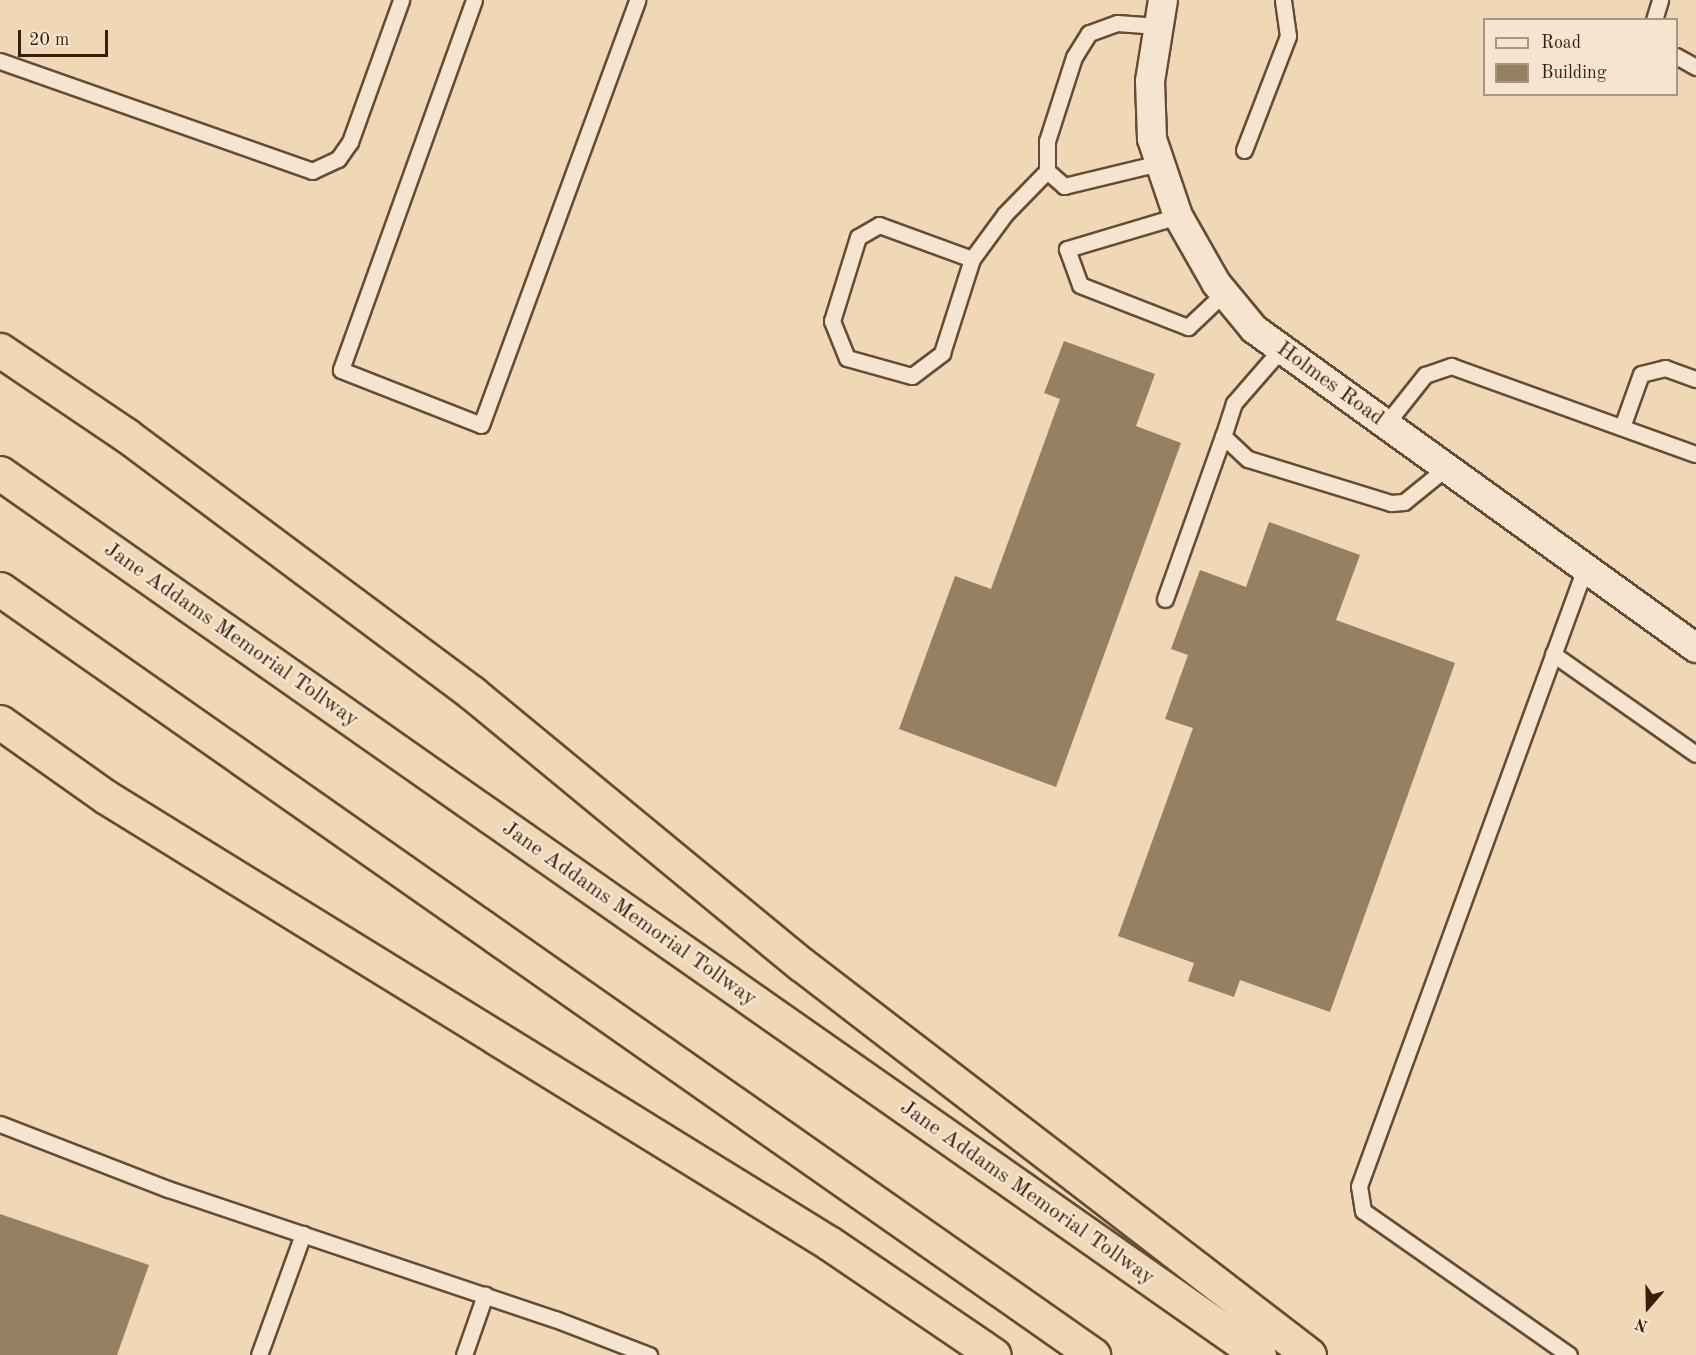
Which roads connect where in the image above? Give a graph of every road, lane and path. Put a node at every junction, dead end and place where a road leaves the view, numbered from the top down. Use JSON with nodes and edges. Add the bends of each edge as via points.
{"nodes":[{"id":1,"x":401,"y":0,"type":"edge"},
{"id":2,"x":474,"y":0,"type":"edge"},
{"id":3,"x":636,"y":0,"type":"edge"},
{"id":4,"x":1283,"y":0,"type":"edge"},
{"id":5,"x":1660,"y":0,"type":"edge"},
{"id":6,"x":1160,"y":13,"type":"edge"},
{"id":7,"x":1655,"y":18,"type":"edge"},
{"id":8,"x":0,"y":61,"type":"edge"},
{"id":9,"x":1244,"y":150,"type":"dead end"},
{"id":10,"x":1159,"y":163,"type":"junction"},
{"id":11,"x":1047,"y":171,"type":"junction"},
{"id":12,"x":1178,"y":216,"type":"junction"},
{"id":13,"x":972,"y":259,"type":"junction"},
{"id":14,"x":1224,"y":293,"type":"junction"},
{"id":15,"x":1281,"y":349,"type":"junction"},
{"id":16,"x":0,"y":350,"type":"edge"},
{"id":17,"x":1696,"y":379,"type":"edge"},
{"id":18,"x":1386,"y":424,"type":"junction"},
{"id":19,"x":1622,"y":427,"type":"junction"},
{"id":20,"x":1223,"y":436,"type":"junction"},
{"id":21,"x":1696,"y":454,"type":"edge"},
{"id":22,"x":1446,"y":468,"type":"junction"},
{"id":23,"x":0,"y":473,"type":"edge"},
{"id":24,"x":1585,"y":568,"type":"junction"},
{"id":25,"x":0,"y":589,"type":"edge"},
{"id":26,"x":1165,"y":599,"type":"dead end"},
{"id":27,"x":1696,"y":648,"type":"edge"},
{"id":28,"x":1553,"y":654,"type":"junction"},
{"id":29,"x":0,"y":722,"type":"edge"},
{"id":30,"x":1696,"y":754,"type":"edge"},
{"id":31,"x":0,"y":1124,"type":"edge"},
{"id":32,"x":303,"y":1234,"type":"junction"},
{"id":33,"x":485,"y":1295,"type":"junction"},
{"id":34,"x":259,"y":1355,"type":"edge"},
{"id":35,"x":464,"y":1355,"type":"edge"},
{"id":36,"x":650,"y":1355,"type":"edge"},
{"id":37,"x":994,"y":1355,"type":"edge"},
{"id":38,"x":1094,"y":1355,"type":"edge"},
{"id":39,"x":1259,"y":1355,"type":"edge"},
{"id":40,"x":1310,"y":1355,"type":"edge"},
{"id":41,"x":1569,"y":1355,"type":"edge"}],
"edges":[{"from":1,"to":8,"type":"lane","via":[[350,142],[338,159],[312,171]]},
{"from":2,"to":3,"type":"lane","via":[[341,370],[481,425]]},
{"from":4,"to":9,"type":"lane","via":[[1288,36]]},
{"from":5,"to":7,"type":"lane"},
{"from":6,"to":10,"type":"street","name":"Holmes Road","via":[[1150,81],[1152,139]]},
{"from":6,"to":11,"type":"lane","via":[[1089,33],[1074,57],[1047,141]]},
{"from":10,"to":11,"type":"lane","via":[[1064,186]]},
{"from":10,"to":12,"type":"street","name":"Holmes Road"},
{"from":11,"to":13,"type":"lane","via":[[1005,214]]},
{"from":12,"to":14,"type":"street","name":"Holmes Road"},
{"from":12,"to":14,"type":"lane","via":[[1067,249],[1080,285],[1188,327]]},
{"from":13,"to":13,"type":"lane","via":[[942,353],[912,376],[847,358],[832,321],[858,237],[879,225]]},
{"from":14,"to":15,"type":"street","name":"Holmes Road","via":[[1254,329]]},
{"from":15,"to":18,"type":"street","name":"Holmes Road"},
{"from":15,"to":20,"type":"lane","via":[[1234,403]]},
{"from":16,"to":40,"type":"highway","via":[[126,435],[472,693],[801,964]]},
{"from":17,"to":19,"type":"lane","via":[[1665,368],[1641,374]]},
{"from":18,"to":19,"type":"lane","via":[[1425,375],[1452,366]]},
{"from":18,"to":22,"type":"street","name":"Holmes Road"},
{"from":19,"to":21,"type":"lane"},
{"from":20,"to":22,"type":"lane","via":[[1248,459],[1391,503],[1404,502]]},
{"from":20,"to":26,"type":"lane"},
{"from":22,"to":24,"type":"street","name":"Holmes Road"},
{"from":23,"to":39,"type":"highway","name":"Jane Addams Memorial Tollway"},
{"from":24,"to":27,"type":"street","name":"Holmes Road"},
{"from":24,"to":28,"type":"lane"},
{"from":25,"to":38,"type":"highway"},
{"from":28,"to":30,"type":"lane"},
{"from":28,"to":41,"type":"lane","via":[[1359,1186],[1359,1199],[1363,1211]]},
{"from":29,"to":37,"type":"highway","via":[[106,797],[830,1243]]},
{"from":31,"to":32,"type":"lane","via":[[168,1189]]},
{"from":32,"to":33,"type":"lane"},
{"from":32,"to":34,"type":"lane"},
{"from":33,"to":35,"type":"lane"},
{"from":33,"to":36,"type":"lane"}]}
